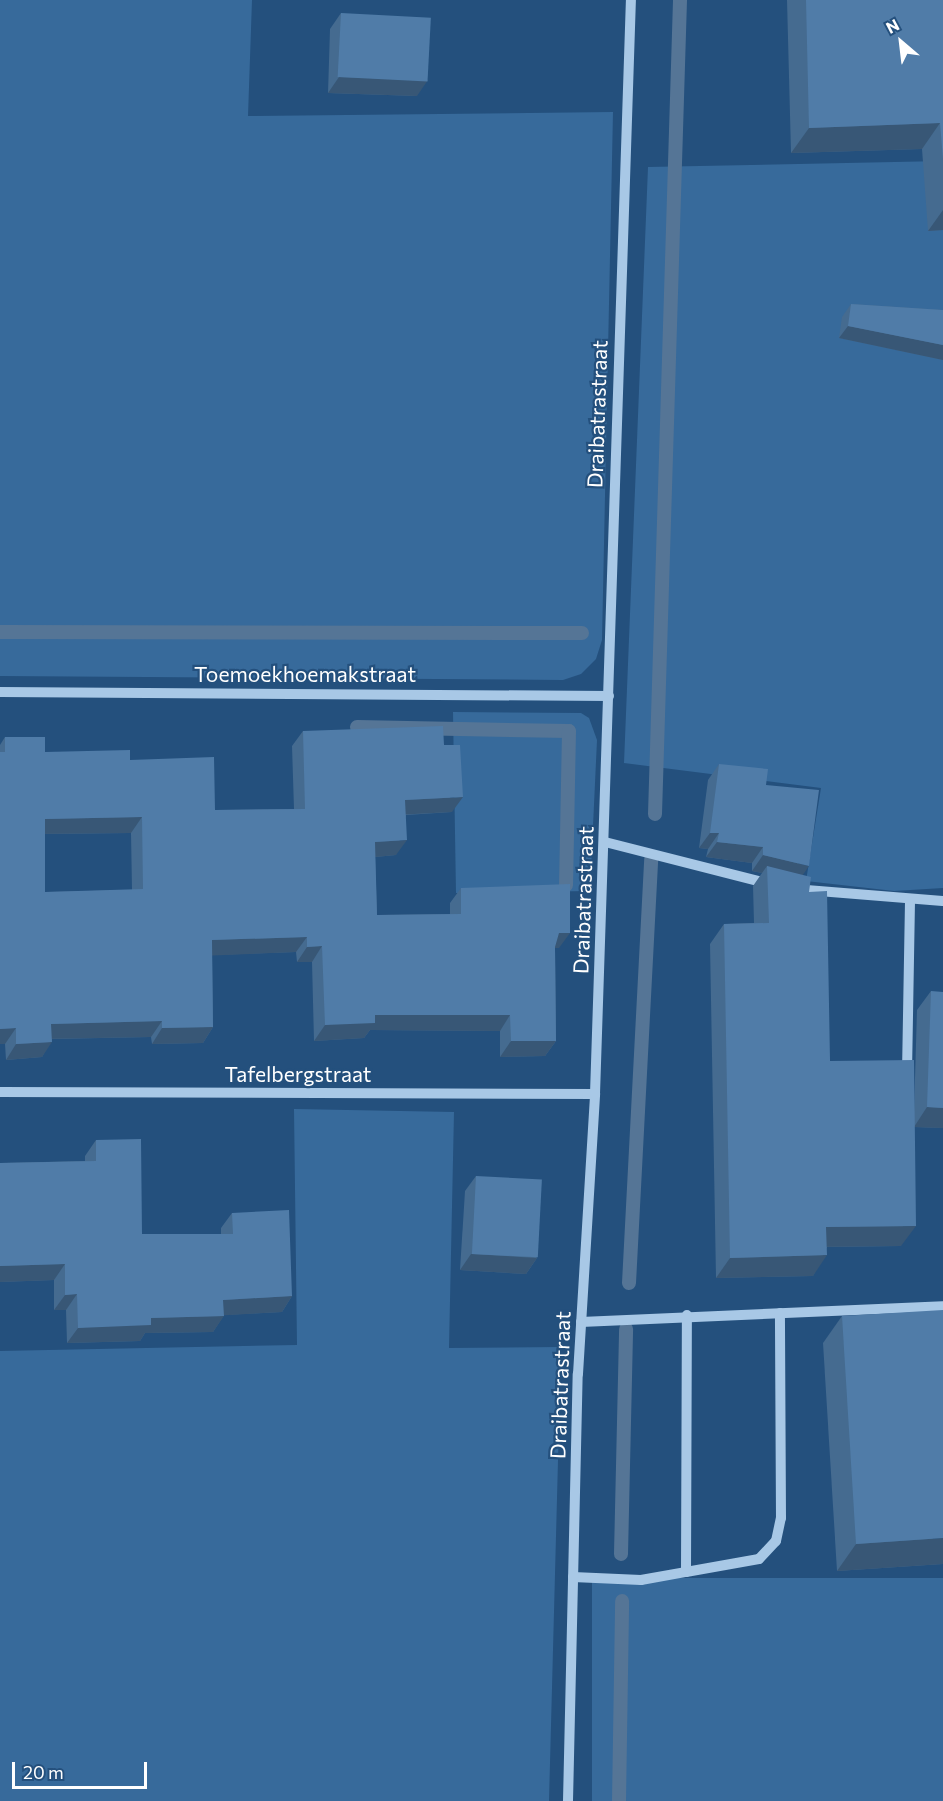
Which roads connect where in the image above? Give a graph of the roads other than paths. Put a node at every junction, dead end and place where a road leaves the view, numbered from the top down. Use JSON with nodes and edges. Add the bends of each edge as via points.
{"nodes":[{"id":1,"x":631,"y":0,"type":"edge"},
{"id":2,"x":0,"y":692,"type":"edge"},
{"id":3,"x":609,"y":696,"type":"junction"},
{"id":4,"x":605,"y":842,"type":"junction"},
{"id":5,"x":943,"y":901,"type":"edge"},
{"id":6,"x":910,"y":902,"type":"junction"},
{"id":7,"x":907,"y":1090,"type":"edge"},
{"id":8,"x":0,"y":1092,"type":"edge"},
{"id":9,"x":595,"y":1094,"type":"junction"},
{"id":10,"x":943,"y":1306,"type":"edge"},
{"id":11,"x":780,"y":1313,"type":"junction"},
{"id":12,"x":687,"y":1315,"type":"junction"},
{"id":13,"x":581,"y":1322,"type":"junction"},
{"id":14,"x":686,"y":1572,"type":"junction"},
{"id":15,"x":573,"y":1577,"type":"junction"},
{"id":16,"x":568,"y":1801,"type":"edge"}],
"edges":[{"from":1,"to":3,"type":"street","name":"Draibatrastraat"},
{"from":2,"to":3,"type":"street","name":"Toemoekhoemakstraat"},
{"from":3,"to":4,"type":"street","name":"Draibatrastraat"},
{"from":4,"to":6,"type":"street","via":[[794,889]]},
{"from":4,"to":9,"type":"street","name":"Draibatrastraat"},
{"from":5,"to":6,"type":"street"},
{"from":6,"to":7,"type":"street"},
{"from":8,"to":9,"type":"street","name":"Tafelbergstraat"},
{"from":9,"to":13,"type":"street","name":"Draibatrastraat"},
{"from":10,"to":11,"type":"street"},
{"from":11,"to":12,"type":"street"},
{"from":11,"to":14,"type":"street","via":[[781,1518],[776,1541],[759,1559]]},
{"from":12,"to":13,"type":"street"},
{"from":12,"to":14,"type":"street"},
{"from":13,"to":15,"type":"street","name":"Draibatrastraat"},
{"from":14,"to":15,"type":"street","via":[[641,1580]]},
{"from":15,"to":16,"type":"street","name":"Draibatrastraat"}]}
